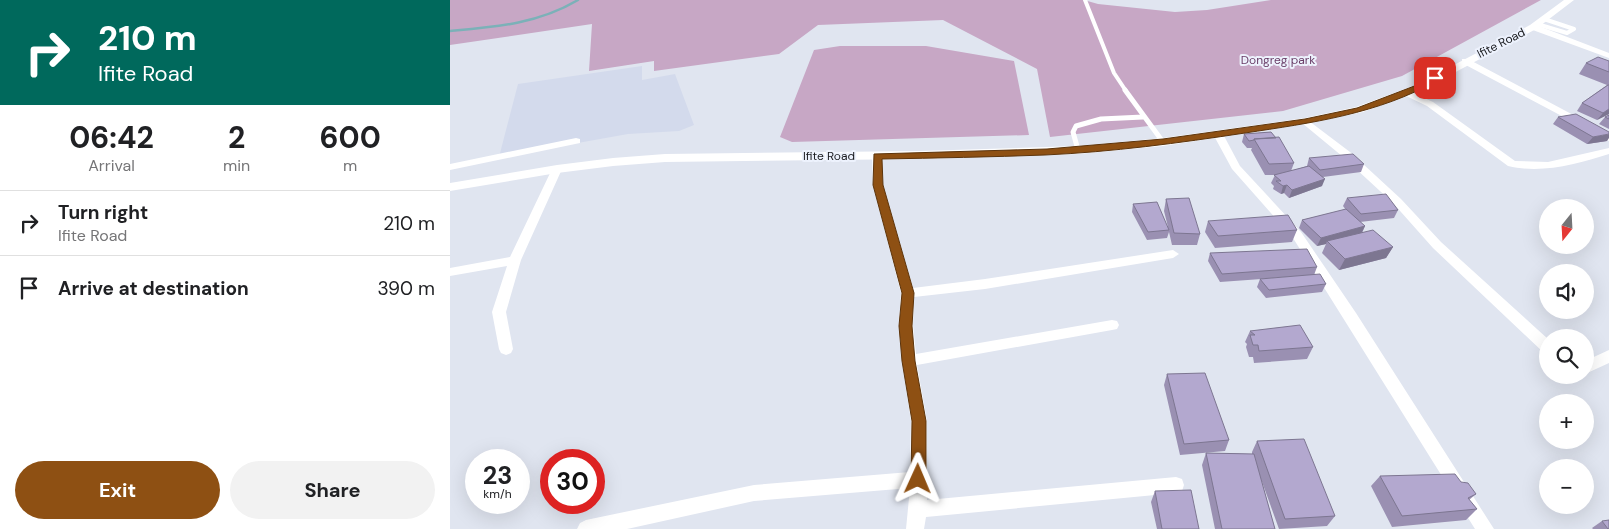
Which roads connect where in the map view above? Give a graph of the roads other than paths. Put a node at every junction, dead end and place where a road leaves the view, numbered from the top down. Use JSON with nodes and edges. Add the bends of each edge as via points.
{"nodes":[{"id":1,"x":1086,"y":0,"type":"edge"},
{"id":2,"x":1570,"y":0,"type":"edge"},
{"id":3,"x":1538,"y":23,"type":"junction"},
{"id":4,"x":1609,"y":56,"type":"edge"},
{"id":5,"x":1465,"y":62,"type":"junction"},
{"id":6,"x":1405,"y":92,"type":"junction"},
{"id":7,"x":1144,"y":117,"type":"junction"},
{"id":8,"x":1305,"y":121,"type":"junction"},
{"id":9,"x":1218,"y":134,"type":"junction"},
{"id":10,"x":1609,"y":138,"type":"edge"},
{"id":11,"x":576,"y":141,"type":"dead end"},
{"id":12,"x":1163,"y":142,"type":"junction"},
{"id":13,"x":1078,"y":150,"type":"junction"},
{"id":14,"x":1609,"y":152,"type":"edge"},
{"id":15,"x":877,"y":156,"type":"junction"},
{"id":16,"x":450,"y":167,"type":"edge"},
{"id":17,"x":556,"y":169,"type":"junction"},
{"id":18,"x":450,"y":187,"type":"edge"},
{"id":19,"x":1173,"y":254,"type":"dead end"},
{"id":20,"x":515,"y":260,"type":"junction"},
{"id":21,"x":450,"y":272,"type":"edge"},
{"id":22,"x":908,"y":293,"type":"junction"},
{"id":23,"x":1112,"y":325,"type":"dead end"},
{"id":24,"x":1539,"y":340,"type":"edge"},
{"id":25,"x":506,"y":350,"type":"dead end"},
{"id":26,"x":1609,"y":356,"type":"edge"},
{"id":27,"x":909,"y":361,"type":"junction"},
{"id":28,"x":1594,"y":364,"type":"edge"},
{"id":29,"x":918,"y":479,"type":"junction"},
{"id":30,"x":1176,"y":485,"type":"dead end"},
{"id":31,"x":918,"y":509,"type":"junction"},
{"id":32,"x":586,"y":529,"type":"edge"},
{"id":33,"x":915,"y":529,"type":"edge"},
{"id":34,"x":1484,"y":529,"type":"edge"}],
"edges":[{"from":1,"to":7,"type":"lane","via":[[1114,73]]},
{"from":2,"to":3,"type":"street","name":"Ifite Road"},
{"from":3,"to":3,"type":"lane","via":[[1567,33],[1574,29]]},
{"from":3,"to":4,"type":"street"},
{"from":3,"to":5,"type":"street","name":"Ifite Road"},
{"from":5,"to":6,"type":"street","name":"Ifite Road"},
{"from":5,"to":10,"type":"street"},
{"from":6,"to":8,"type":"street","name":"Ifite Road","via":[[1359,110]]},
{"from":6,"to":14,"type":"street","via":[[1430,104],[1512,164],[1544,165]]},
{"from":7,"to":12,"type":"lane"},
{"from":7,"to":13,"type":"lane","via":[[1116,117],[1076,126],[1073,132]]},
{"from":8,"to":9,"type":"street","name":"Ifite Road"},
{"from":8,"to":24,"type":"street","via":[[1397,201],[1437,245]]},
{"from":9,"to":12,"type":"street","name":"Ifite Road"},
{"from":9,"to":34,"type":"street","via":[[1236,167],[1297,235]]},
{"from":11,"to":16,"type":"street"},
{"from":12,"to":13,"type":"street","name":"Ifite Road"},
{"from":13,"to":15,"type":"street","name":"Ifite Road"},
{"from":15,"to":17,"type":"street","name":"Ifite Road","via":[[666,158]]},
{"from":15,"to":22,"type":"street","via":[[878,185]]},
{"from":17,"to":18,"type":"street","name":"Ifite Road"},
{"from":17,"to":20,"type":"street"},
{"from":19,"to":22,"type":"street"},
{"from":20,"to":21,"type":"street"},
{"from":20,"to":25,"type":"street","via":[[499,312]]},
{"from":22,"to":27,"type":"street"},
{"from":23,"to":27,"type":"street"},
{"from":26,"to":28,"type":"street"},
{"from":27,"to":29,"type":"street","via":[[919,421]]},
{"from":29,"to":31,"type":"street"},
{"from":29,"to":32,"type":"street","via":[[754,493]]},
{"from":30,"to":31,"type":"street"},
{"from":31,"to":33,"type":"street"}]}
